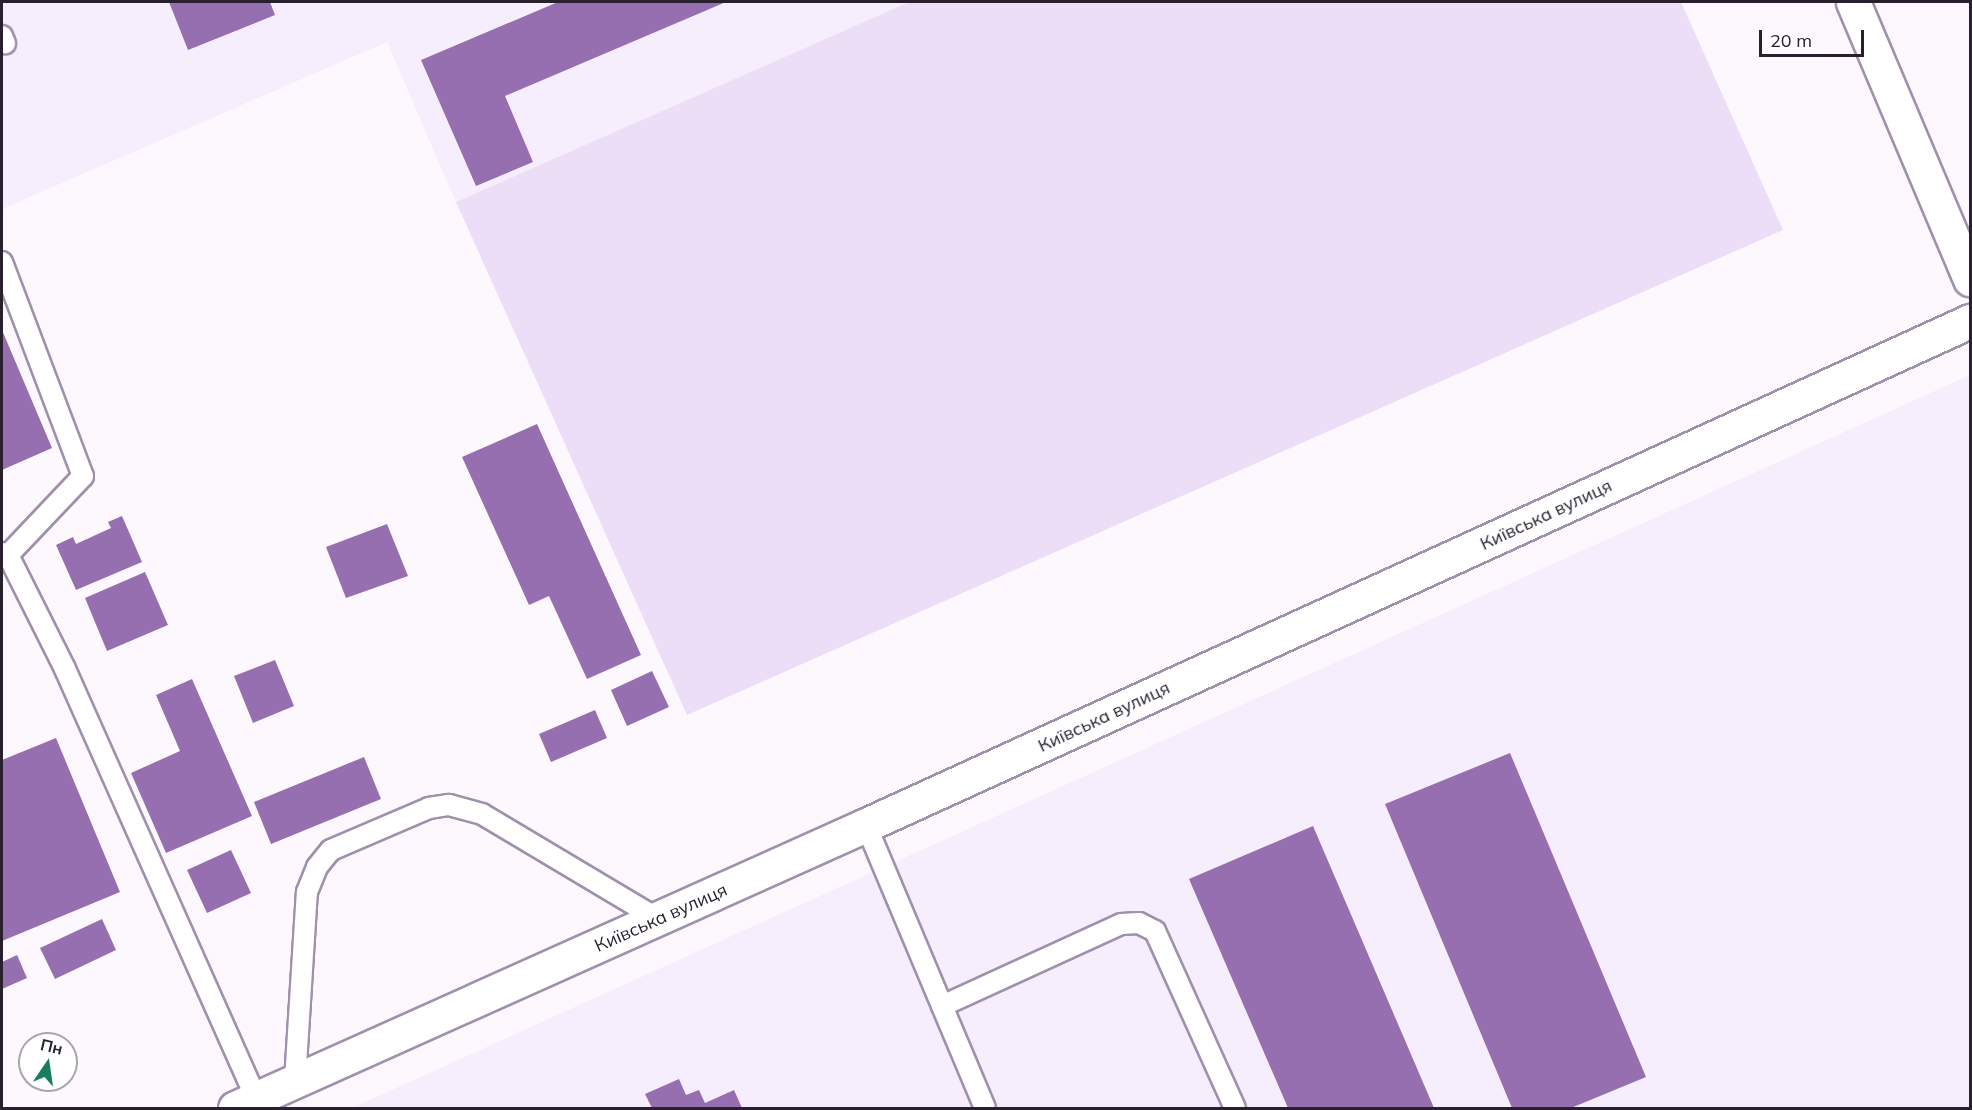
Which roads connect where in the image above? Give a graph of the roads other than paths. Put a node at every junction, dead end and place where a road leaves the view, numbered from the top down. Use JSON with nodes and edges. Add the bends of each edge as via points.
{"nodes":[{"id":1,"x":1853,"y":2,"type":"edge"},
{"id":2,"x":2,"y":262,"type":"edge"},
{"id":3,"x":1971,"y":279,"type":"edge"},
{"id":4,"x":1971,"y":321,"type":"edge"},
{"id":5,"x":4,"y":554,"type":"edge"},
{"id":6,"x":866,"y":825,"type":"junction"},
{"id":7,"x":658,"y":919,"type":"junction"},
{"id":8,"x":942,"y":1006,"type":"junction"},
{"id":9,"x":296,"y":1081,"type":"junction"},
{"id":10,"x":251,"y":1105,"type":"edge"},
{"id":11,"x":985,"y":1108,"type":"edge"},
{"id":12,"x":1235,"y":1108,"type":"edge"}],
"edges":[{"from":1,"to":3,"type":"main road"},
{"from":2,"to":5,"type":"lane","via":[[83,476]]},
{"from":4,"to":6,"type":"main road","name":"Київська вулиця"},
{"from":5,"to":10,"type":"lane","via":[[69,679]]},
{"from":6,"to":7,"type":"main road","name":"Київська вулиця"},
{"from":6,"to":8,"type":"lane"},
{"from":7,"to":9,"type":"main road","name":"Київська вулиця"},
{"from":7,"to":9,"type":"lane","via":[[482,814],[449,805],[429,808],[331,850],[317,867],[307,892]]},
{"from":8,"to":11,"type":"lane"},
{"from":8,"to":12,"type":"lane","via":[[1121,924],[1139,923],[1155,931]]},
{"from":9,"to":10,"type":"main road","name":"Київська вулиця"}]}
